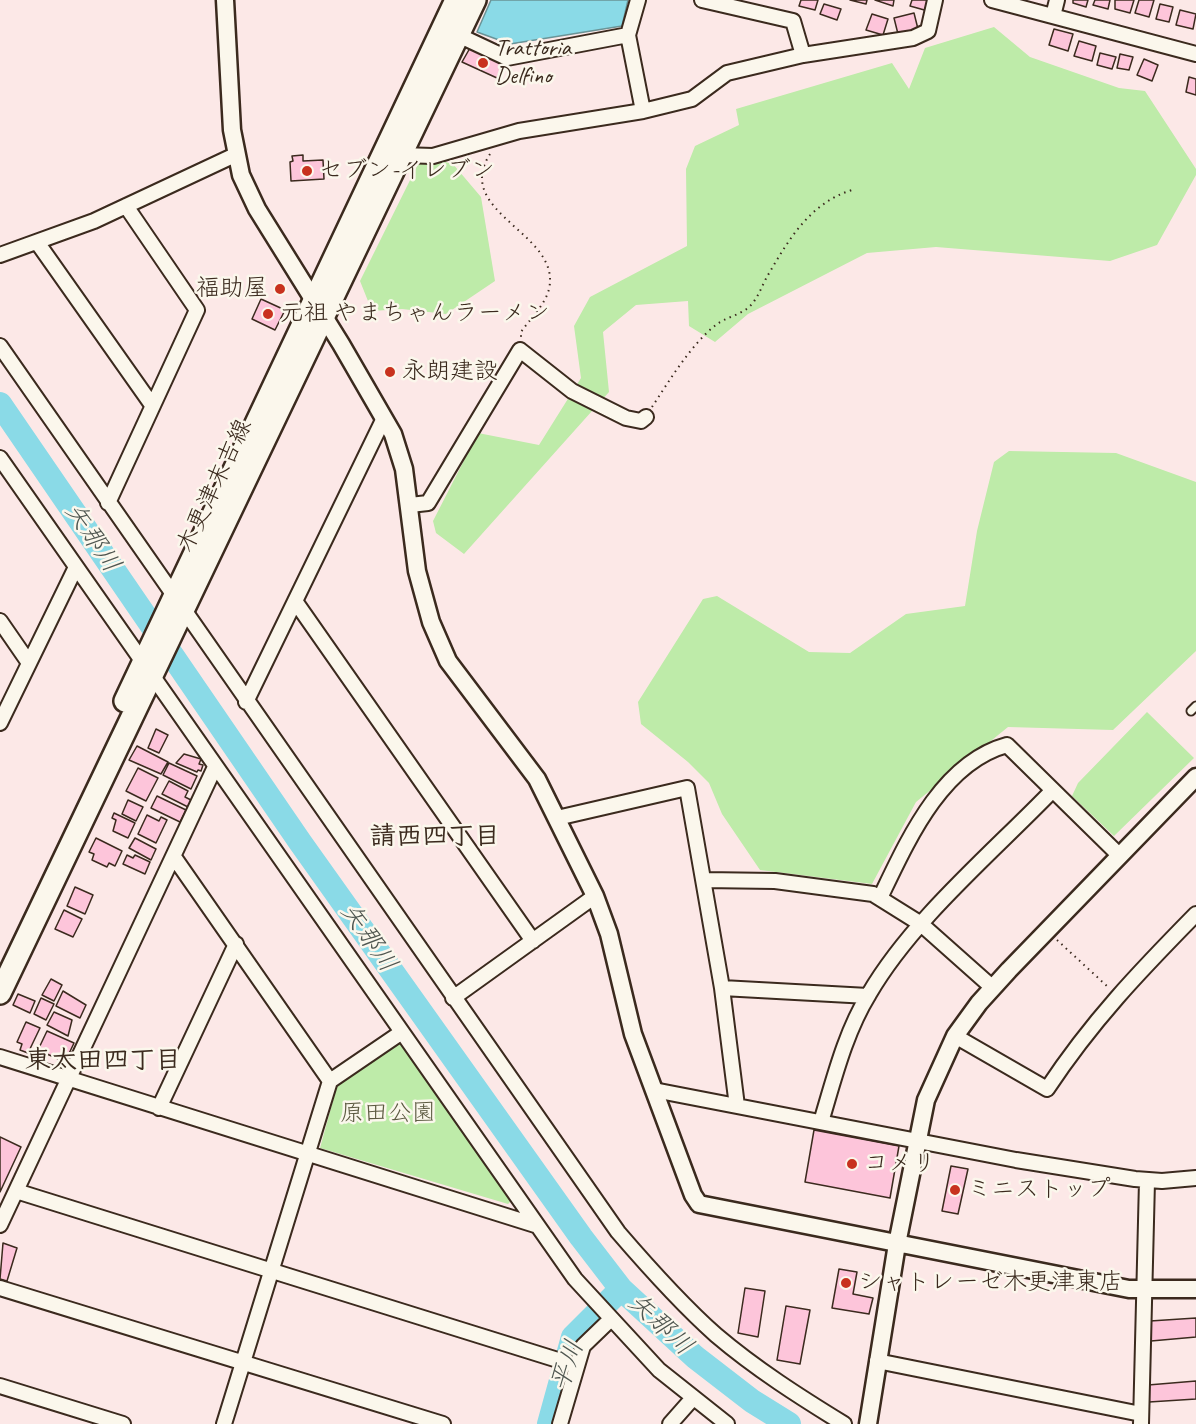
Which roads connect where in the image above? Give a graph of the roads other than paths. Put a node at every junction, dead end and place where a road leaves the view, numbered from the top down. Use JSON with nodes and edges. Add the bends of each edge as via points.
{"nodes":[{"id":1,"x":225,"y":0,"type":"edge"},
{"id":2,"x":456,"y":0,"type":"edge"},
{"id":3,"x":475,"y":0,"type":"edge"},
{"id":4,"x":638,"y":0,"type":"edge"},
{"id":5,"x":702,"y":0,"type":"edge"},
{"id":6,"x":935,"y":0,"type":"edge"},
{"id":7,"x":992,"y":0,"type":"edge"},
{"id":8,"x":1057,"y":0,"type":"edge"},
{"id":9,"x":1053,"y":16,"type":"junction"},
{"id":10,"x":458,"y":35,"type":"junction"},
{"id":11,"x":628,"y":35,"type":"junction"},
{"id":12,"x":1196,"y":54,"type":"edge"},
{"id":13,"x":803,"y":55,"type":"junction"},
{"id":14,"x":643,"y":111,"type":"junction"},
{"id":15,"x":400,"y":154,"type":"junction"},
{"id":16,"x":235,"y":155,"type":"junction"},
{"id":17,"x":126,"y":206,"type":"junction"},
{"id":18,"x":37,"y":242,"type":"junction"},
{"id":19,"x":0,"y":255,"type":"edge"},
{"id":20,"x":318,"y":307,"type":"junction"},
{"id":21,"x":0,"y":346,"type":"edge"},
{"id":22,"x":152,"y":405,"type":"junction"},
{"id":23,"x":646,"y":417,"type":"road end"},
{"id":24,"x":384,"y":418,"type":"junction"},
{"id":25,"x":0,"y":458,"type":"edge"},
{"id":26,"x":108,"y":503,"type":"junction"},
{"id":27,"x":410,"y":505,"type":"junction"},
{"id":28,"x":76,"y":567,"type":"junction"},
{"id":29,"x":295,"y":601,"type":"junction"},
{"id":30,"x":178,"y":605,"type":"junction"},
{"id":31,"x":0,"y":621,"type":"edge"},
{"id":32,"x":29,"y":663,"type":"junction"},
{"id":33,"x":148,"y":670,"type":"junction"},
{"id":34,"x":246,"y":702,"type":"junction"},
{"id":35,"x":0,"y":723,"type":"edge"},
{"id":36,"x":215,"y":767,"type":"junction"},
{"id":37,"x":1195,"y":779,"type":"edge"},
{"id":38,"x":1052,"y":791,"type":"junction"},
{"id":39,"x":557,"y":818,"type":"junction"},
{"id":40,"x":174,"y":856,"type":"junction"},
{"id":41,"x":1120,"y":856,"type":"junction"},
{"id":42,"x":704,"y":880,"type":"junction"},
{"id":43,"x":595,"y":896,"type":"junction"},
{"id":44,"x":880,"y":898,"type":"junction"},
{"id":45,"x":1196,"y":914,"type":"edge"},
{"id":46,"x":921,"y":924,"type":"junction"},
{"id":47,"x":533,"y":941,"type":"junction"},
{"id":48,"x":236,"y":945,"type":"junction"},
{"id":49,"x":0,"y":961,"type":"edge"},
{"id":50,"x":722,"y":988,"type":"junction"},
{"id":51,"x":993,"y":988,"type":"junction"},
{"id":52,"x":0,"y":993,"type":"edge"},
{"id":53,"x":868,"y":996,"type":"junction"},
{"id":54,"x":453,"y":998,"type":"junction"},
{"id":55,"x":402,"y":1032,"type":"junction"},
{"id":56,"x":955,"y":1036,"type":"junction"},
{"id":57,"x":0,"y":1057,"type":"edge"},
{"id":58,"x":70,"y":1080,"type":"junction"},
{"id":59,"x":330,"y":1081,"type":"junction"},
{"id":60,"x":654,"y":1090,"type":"junction"},
{"id":61,"x":737,"y":1106,"type":"junction"},
{"id":62,"x":159,"y":1108,"type":"junction"},
{"id":63,"x":821,"y":1122,"type":"junction"},
{"id":64,"x":916,"y":1140,"type":"junction"},
{"id":65,"x":308,"y":1154,"type":"junction"},
{"id":66,"x":1196,"y":1178,"type":"edge"},
{"id":67,"x":1147,"y":1180,"type":"junction"},
{"id":68,"x":16,"y":1191,"type":"junction"},
{"id":69,"x":0,"y":1225,"type":"edge"},
{"id":70,"x":535,"y":1225,"type":"junction"},
{"id":71,"x":897,"y":1244,"type":"junction"},
{"id":72,"x":272,"y":1271,"type":"junction"},
{"id":73,"x":0,"y":1288,"type":"edge"},
{"id":74,"x":1196,"y":1289,"type":"edge"},
{"id":75,"x":1144,"y":1290,"type":"junction"},
{"id":76,"x":605,"y":1312,"type":"junction"},
{"id":77,"x":877,"y":1361,"type":"junction"},
{"id":78,"x":244,"y":1363,"type":"junction"},
{"id":79,"x":570,"y":1364,"type":"junction"},
{"id":80,"x":0,"y":1386,"type":"edge"},
{"id":81,"x":693,"y":1398,"type":"junction"},
{"id":82,"x":1141,"y":1419,"type":"edge"},
{"id":83,"x":123,"y":1424,"type":"edge"},
{"id":84,"x":224,"y":1424,"type":"edge"},
{"id":85,"x":443,"y":1424,"type":"edge"},
{"id":86,"x":560,"y":1424,"type":"edge"},
{"id":87,"x":670,"y":1424,"type":"edge"},
{"id":88,"x":727,"y":1424,"type":"edge"},
{"id":89,"x":844,"y":1424,"type":"edge"},
{"id":90,"x":868,"y":1424,"type":"edge"}],
"edges":[{"from":1,"to":16,"type":"street"},
{"from":2,"to":20,"type":"main road","name":"木更津末吉線"},
{"from":3,"to":10,"type":"main road","name":"木更津末吉線"},
{"from":4,"to":11,"type":"street"},
{"from":5,"to":13,"type":"street","via":[[794,21]]},
{"from":6,"to":13,"type":"street","via":[[928,32],[913,38]]},
{"from":7,"to":9,"type":"street"},
{"from":8,"to":9,"type":"street"},
{"from":9,"to":12,"type":"street"},
{"from":10,"to":11,"type":"street","via":[[507,58]]},
{"from":10,"to":15,"type":"main road","name":"木更津末吉線"},
{"from":11,"to":14,"type":"street"},
{"from":13,"to":14,"type":"street","via":[[727,73],[692,99]]},
{"from":14,"to":15,"type":"street","via":[[539,127],[433,156]]},
{"from":15,"to":20,"type":"main road","name":"木更津末吉線"},
{"from":16,"to":17,"type":"street"},
{"from":16,"to":20,"type":"street","via":[[257,208]]},
{"from":17,"to":18,"type":"street"},
{"from":17,"to":22,"type":"street","via":[[198,310]]},
{"from":18,"to":19,"type":"street"},
{"from":18,"to":22,"type":"street"},
{"from":20,"to":24,"type":"street"},
{"from":20,"to":30,"type":"main road","name":"木更津末吉線"},
{"from":21,"to":26,"type":"street"},
{"from":22,"to":26,"type":"street"},
{"from":23,"to":27,"type":"street","via":[[641,421],[626,418],[572,391],[520,350],[428,503]]},
{"from":24,"to":27,"type":"street","via":[[401,455]]},
{"from":24,"to":29,"type":"street"},
{"from":25,"to":28,"type":"street"},
{"from":26,"to":30,"type":"street"},
{"from":27,"to":39,"type":"street","via":[[417,571],[441,648],[531,770]]},
{"from":28,"to":32,"type":"street"},
{"from":28,"to":33,"type":"street"},
{"from":29,"to":34,"type":"street"},
{"from":29,"to":47,"type":"street"},
{"from":30,"to":33,"type":"main road","name":"木更津末吉線"},
{"from":30,"to":34,"type":"street"},
{"from":31,"to":32,"type":"street"},
{"from":32,"to":35,"type":"street"},
{"from":33,"to":36,"type":"street"},
{"from":33,"to":49,"type":"main road","name":"木更津末吉線"},
{"from":33,"to":52,"type":"main road","name":"木更津末吉線"},
{"from":34,"to":54,"type":"street"},
{"from":36,"to":40,"type":"street"},
{"from":36,"to":55,"type":"street"},
{"from":37,"to":41,"type":"street"},
{"from":38,"to":41,"type":"street"},
{"from":38,"to":44,"type":"street","via":[[1007,745],[987,751],[955,776],[913,829]]},
{"from":38,"to":46,"type":"street"},
{"from":39,"to":42,"type":"street","via":[[687,788]]},
{"from":39,"to":43,"type":"street"},
{"from":40,"to":48,"type":"street"},
{"from":40,"to":58,"type":"street"},
{"from":41,"to":51,"type":"street"},
{"from":42,"to":44,"type":"street","via":[[775,881],[833,887]]},
{"from":42,"to":50,"type":"street"},
{"from":43,"to":47,"type":"street"},
{"from":43,"to":60,"type":"street","via":[[609,934],[633,1034]]},
{"from":44,"to":46,"type":"street"},
{"from":45,"to":56,"type":"street","via":[[1116,995],[1047,1089]]},
{"from":46,"to":51,"type":"street"},
{"from":46,"to":53,"type":"street"},
{"from":47,"to":54,"type":"street"},
{"from":48,"to":59,"type":"street"},
{"from":48,"to":62,"type":"street"},
{"from":50,"to":53,"type":"street"},
{"from":50,"to":61,"type":"street"},
{"from":51,"to":56,"type":"street"},
{"from":53,"to":63,"type":"street","via":[[848,1037]]},
{"from":54,"to":89,"type":"street","via":[[618,1232],[665,1285],[756,1366]]},
{"from":55,"to":59,"type":"street"},
{"from":55,"to":70,"type":"street"},
{"from":56,"to":64,"type":"street","via":[[926,1100]]},
{"from":57,"to":58,"type":"street"},
{"from":58,"to":62,"type":"street"},
{"from":58,"to":68,"type":"street"},
{"from":59,"to":65,"type":"street"},
{"from":60,"to":61,"type":"street"},
{"from":60,"to":71,"type":"street","via":[[699,1204]]},
{"from":61,"to":63,"type":"street"},
{"from":62,"to":65,"type":"street"},
{"from":63,"to":64,"type":"street"},
{"from":64,"to":67,"type":"street"},
{"from":64,"to":71,"type":"street"},
{"from":65,"to":70,"type":"street"},
{"from":65,"to":72,"type":"street"},
{"from":66,"to":67,"type":"street"},
{"from":67,"to":75,"type":"street"},
{"from":68,"to":69,"type":"street"},
{"from":68,"to":72,"type":"street"},
{"from":70,"to":76,"type":"street"},
{"from":71,"to":75,"type":"street"},
{"from":71,"to":77,"type":"street"},
{"from":72,"to":78,"type":"street"},
{"from":72,"to":79,"type":"street"},
{"from":73,"to":78,"type":"street"},
{"from":74,"to":75,"type":"street"},
{"from":75,"to":82,"type":"street"},
{"from":76,"to":79,"type":"street"},
{"from":76,"to":81,"type":"street","via":[[659,1370]]},
{"from":77,"to":82,"type":"street"},
{"from":77,"to":90,"type":"street"},
{"from":78,"to":84,"type":"street"},
{"from":78,"to":85,"type":"street"},
{"from":79,"to":86,"type":"street"},
{"from":80,"to":83,"type":"street"},
{"from":81,"to":87,"type":"street"},
{"from":81,"to":88,"type":"street"}]}
